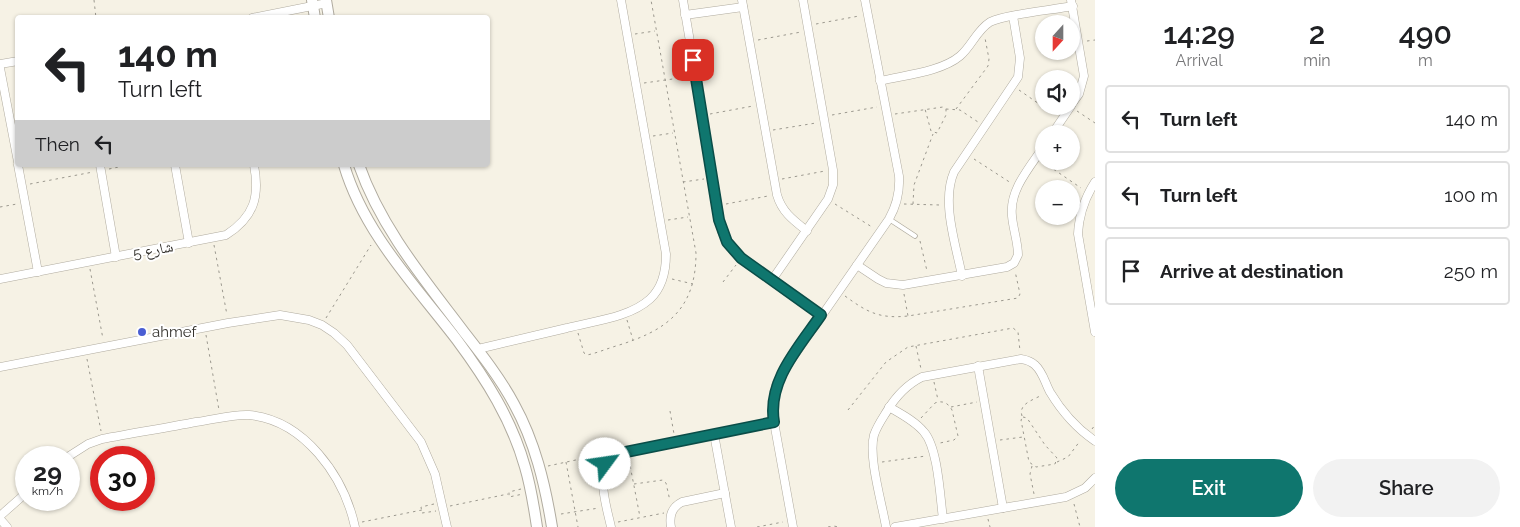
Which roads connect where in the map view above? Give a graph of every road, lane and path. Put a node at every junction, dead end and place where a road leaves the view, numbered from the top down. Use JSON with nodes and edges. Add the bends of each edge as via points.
{"nodes":[{"id":1,"x":94,"y":0,"type":"edge"},
{"id":2,"x":621,"y":0,"type":"edge"},
{"id":3,"x":683,"y":0,"type":"edge"},
{"id":4,"x":804,"y":0,"type":"edge"},
{"id":5,"x":865,"y":0,"type":"edge"},
{"id":6,"x":326,"y":2,"type":"edge"},
{"id":7,"x":312,"y":3,"type":"edge"},
{"id":8,"x":1072,"y":3,"type":"edge"},
{"id":9,"x":743,"y":4,"type":"edge"},
{"id":10,"x":96,"y":15,"type":"edge"},
{"id":11,"x":264,"y":15,"type":"edge"},
{"id":12,"x":328,"y":15,"type":"edge"},
{"id":13,"x":685,"y":15,"type":"junction"},
{"id":14,"x":867,"y":15,"type":"junction"},
{"id":15,"x":1013,"y":16,"type":"junction"},
{"id":16,"x":983,"y":27,"type":"junction"},
{"id":17,"x":808,"y":28,"type":"junction"},
{"id":18,"x":656,"y":30,"type":"dead end"},
{"id":19,"x":627,"y":35,"type":"junction"},
{"id":20,"x":1095,"y":40,"type":"edge"},
{"id":21,"x":749,"y":42,"type":"junction"},
{"id":22,"x":1080,"y":43,"type":"edge"},
{"id":23,"x":1080,"y":50,"type":"edge"},
{"id":24,"x":15,"y":62,"type":"edge"},
{"id":25,"x":0,"y":66,"type":"edge"},
{"id":26,"x":695,"y":76,"type":"junction"},
{"id":27,"x":880,"y":81,"type":"junction"},
{"id":28,"x":636,"y":85,"type":"junction"},
{"id":29,"x":1013,"y":86,"type":"junction"},
{"id":30,"x":1080,"y":88,"type":"edge"},
{"id":31,"x":760,"y":105,"type":"junction"},
{"id":32,"x":885,"y":106,"type":"junction"},
{"id":33,"x":925,"y":109,"type":"junction"},
{"id":34,"x":946,"y":109,"type":"junction"},
{"id":35,"x":956,"y":109,"type":"junction"},
{"id":36,"x":1080,"y":112,"type":"edge"},
{"id":37,"x":702,"y":115,"type":"junction"},
{"id":38,"x":887,"y":115,"type":"junction"},
{"id":39,"x":1065,"y":115,"type":"edge"},
{"id":40,"x":824,"y":119,"type":"junction"},
{"id":41,"x":1062,"y":119,"type":"junction"},
{"id":42,"x":1095,"y":123,"type":"edge"},
{"id":43,"x":1058,"y":125,"type":"edge"},
{"id":44,"x":985,"y":127,"type":"junction"},
{"id":45,"x":765,"y":131,"type":"junction"},
{"id":46,"x":674,"y":133,"type":"dead end"},
{"id":47,"x":934,"y":133,"type":"junction"},
{"id":48,"x":645,"y":138,"type":"junction"},
{"id":49,"x":15,"y":148,"type":"edge"},
{"id":50,"x":966,"y":154,"type":"junction"},
{"id":51,"x":1035,"y":160,"type":"edge"},
{"id":52,"x":19,"y":167,"type":"edge"},
{"id":53,"x":175,"y":167,"type":"edge"},
{"id":54,"x":254,"y":167,"type":"edge"},
{"id":55,"x":345,"y":167,"type":"edge"},
{"id":56,"x":360,"y":167,"type":"edge"},
{"id":57,"x":100,"y":168,"type":"edge"},
{"id":58,"x":833,"y":170,"type":"junction"},
{"id":59,"x":1054,"y":170,"type":"edge"},
{"id":60,"x":712,"y":178,"type":"junction"},
{"id":61,"x":773,"y":180,"type":"junction"},
{"id":62,"x":683,"y":182,"type":"dead end"},
{"id":63,"x":1095,"y":182,"type":"edge"},
{"id":64,"x":22,"y":186,"type":"junction"},
{"id":65,"x":1018,"y":187,"type":"junction"},
{"id":66,"x":1088,"y":192,"type":"junction"},
{"id":67,"x":776,"y":195,"type":"junction"},
{"id":68,"x":828,"y":199,"type":"junction"},
{"id":69,"x":25,"y":202,"type":"junction"},
{"id":70,"x":896,"y":204,"type":"junction"},
{"id":71,"x":913,"y":204,"type":"junction"},
{"id":72,"x":717,"y":205,"type":"junction"},
{"id":73,"x":948,"y":205,"type":"junction"},
{"id":74,"x":0,"y":207,"type":"edge"},
{"id":75,"x":689,"y":217,"type":"dead end"},
{"id":76,"x":889,"y":220,"type":"junction"},
{"id":77,"x":660,"y":222,"type":"junction"},
{"id":78,"x":806,"y":231,"type":"junction"},
{"id":79,"x":880,"y":232,"type":"junction"},
{"id":80,"x":377,"y":236,"type":"junction"},
{"id":81,"x":915,"y":236,"type":"joint"},
{"id":82,"x":212,"y":238,"type":"junction"},
{"id":83,"x":189,"y":243,"type":"junction"},
{"id":84,"x":116,"y":257,"type":"junction"},
{"id":85,"x":741,"y":258,"type":"junction"},
{"id":86,"x":88,"y":262,"type":"junction"},
{"id":87,"x":1014,"y":263,"type":"junction"},
{"id":88,"x":857,"y":266,"type":"junction"},
{"id":89,"x":38,"y":272,"type":"junction"},
{"id":90,"x":962,"y":276,"type":"junction"},
{"id":91,"x":664,"y":278,"type":"junction"},
{"id":92,"x":0,"y":279,"type":"edge"},
{"id":93,"x":772,"y":280,"type":"junction"},
{"id":94,"x":724,"y":282,"type":"dead end"},
{"id":95,"x":929,"y":282,"type":"junction"},
{"id":96,"x":693,"y":284,"type":"dead end"},
{"id":97,"x":903,"y":285,"type":"junction"},
{"id":98,"x":839,"y":291,"type":"junction"},
{"id":99,"x":624,"y":313,"type":"junction"},
{"id":100,"x":821,"y":315,"type":"junction"},
{"id":101,"x":908,"y":316,"type":"junction"},
{"id":102,"x":228,"y":323,"type":"junction"},
{"id":103,"x":322,"y":325,"type":"junction"},
{"id":104,"x":204,"y":328,"type":"junction"},
{"id":105,"x":1095,"y":332,"type":"edge"},
{"id":106,"x":633,"y":341,"type":"dead end"},
{"id":107,"x":916,"y":344,"type":"junction"},
{"id":108,"x":105,"y":347,"type":"junction"},
{"id":109,"x":478,"y":349,"type":"junction"},
{"id":110,"x":85,"y":351,"type":"junction"},
{"id":111,"x":1021,"y":359,"type":"junction"},
{"id":112,"x":978,"y":366,"type":"junction"},
{"id":113,"x":0,"y":367,"type":"edge"},
{"id":114,"x":932,"y":374,"type":"junction"},
{"id":115,"x":922,"y":377,"type":"junction"},
{"id":116,"x":1049,"y":390,"type":"junction"},
{"id":117,"x":984,"y":401,"type":"junction"},
{"id":118,"x":938,"y":402,"type":"junction"},
{"id":119,"x":889,"y":407,"type":"junction"},
{"id":120,"x":950,"y":407,"type":"junction"},
{"id":121,"x":848,"y":410,"type":"dead end"},
{"id":122,"x":670,"y":411,"type":"dead end"},
{"id":123,"x":220,"y":418,"type":"junction"},
{"id":124,"x":1023,"y":418,"type":"junction"},
{"id":125,"x":774,"y":422,"type":"junction"},
{"id":126,"x":916,"y":424,"type":"junction"},
{"id":127,"x":714,"y":434,"type":"junction"},
{"id":128,"x":1085,"y":434,"type":"junction"},
{"id":129,"x":1024,"y":436,"type":"junction"},
{"id":130,"x":102,"y":439,"type":"junction"},
{"id":131,"x":1095,"y":441,"type":"edge"},
{"id":132,"x":676,"y":442,"type":"junction"},
{"id":133,"x":991,"y":442,"type":"junction"},
{"id":134,"x":932,"y":444,"type":"junction"},
{"id":135,"x":80,"y":449,"type":"edge"},
{"id":136,"x":628,"y":452,"type":"junction"},
{"id":137,"x":934,"y":455,"type":"junction"},
{"id":138,"x":566,"y":462,"type":"junction"},
{"id":139,"x":1057,"y":462,"type":"junction"},
{"id":140,"x":874,"y":463,"type":"junction"},
{"id":141,"x":605,"y":464,"type":"junction"},
{"id":142,"x":1032,"y":466,"type":"junction"},
{"id":143,"x":539,"y":468,"type":"junction"},
{"id":144,"x":1095,"y":478,"type":"edge"},
{"id":145,"x":634,"y":484,"type":"junction"},
{"id":146,"x":531,"y":490,"type":"junction"},
{"id":147,"x":725,"y":493,"type":"junction"},
{"id":148,"x":508,"y":494,"type":"junction"},
{"id":149,"x":1072,"y":495,"type":"junction"},
{"id":150,"x":1036,"y":502,"type":"junction"},
{"id":151,"x":15,"y":504,"type":"edge"},
{"id":152,"x":444,"y":507,"type":"junction"},
{"id":153,"x":607,"y":507,"type":"junction"},
{"id":154,"x":1003,"y":508,"type":"junction"},
{"id":155,"x":422,"y":510,"type":"junction"},
{"id":156,"x":575,"y":512,"type":"junction"},
{"id":157,"x":672,"y":512,"type":"junction"},
{"id":158,"x":550,"y":516,"type":"junction"},
{"id":159,"x":640,"y":517,"type":"junction"},
{"id":160,"x":0,"y":518,"type":"edge"},
{"id":161,"x":943,"y":519,"type":"junction"},
{"id":162,"x":792,"y":524,"type":"edge"},
{"id":163,"x":354,"y":525,"type":"edge"},
{"id":164,"x":611,"y":525,"type":"edge"},
{"id":165,"x":7,"y":527,"type":"edge"},
{"id":166,"x":447,"y":527,"type":"edge"},
{"id":167,"x":537,"y":527,"type":"edge"},
{"id":168,"x":552,"y":527,"type":"edge"},
{"id":169,"x":578,"y":527,"type":"edge"},
{"id":170,"x":671,"y":527,"type":"edge"},
{"id":171,"x":731,"y":527,"type":"edge"},
{"id":172,"x":757,"y":527,"type":"edge"},
{"id":173,"x":828,"y":527,"type":"edge"},
{"id":174,"x":840,"y":527,"type":"edge"},
{"id":175,"x":886,"y":527,"type":"edge"},
{"id":176,"x":896,"y":527,"type":"edge"},
{"id":177,"x":1080,"y":527,"type":"edge"}],
"edges":[{"from":1,"to":10,"type":"path"},
{"from":2,"to":19,"type":"street"},
{"from":3,"to":13,"type":"street"},
{"from":4,"to":17,"type":"street"},
{"from":5,"to":14,"type":"street"},
{"from":6,"to":7,"type":"street"},
{"from":6,"to":12,"type":"street"},
{"from":7,"to":11,"type":"street"},
{"from":8,"to":15,"type":"street"},
{"from":9,"to":13,"type":"street"},
{"from":9,"to":21,"type":"street"},
{"from":13,"to":26,"type":"street"},
{"from":14,"to":17,"type":"path"},
{"from":14,"to":27,"type":"street"},
{"from":15,"to":16,"type":"street","via":[[1000,18]]},
{"from":15,"to":29,"type":"street","via":[[1021,64]]},
{"from":16,"to":27,"type":"street","via":[[952,62]]},
{"from":16,"to":35,"type":"path","via":[[988,66]]},
{"from":17,"to":21,"type":"path"},
{"from":17,"to":40,"type":"street"},
{"from":18,"to":19,"type":"path"},
{"from":19,"to":28,"type":"street"},
{"from":20,"to":22,"type":"path"},
{"from":21,"to":31,"type":"street"},
{"from":23,"to":30,"type":"street","via":[[1084,76]]},
{"from":24,"to":25,"type":"street"},
{"from":25,"to":49,"type":"street"},
{"from":26,"to":28,"type":"path"},
{"from":26,"to":37,"type":"street"},
{"from":27,"to":32,"type":"street"},
{"from":28,"to":48,"type":"street"},
{"from":29,"to":41,"type":"path"},
{"from":29,"to":44,"type":"street"},
{"from":31,"to":37,"type":"path"},
{"from":31,"to":45,"type":"street"},
{"from":32,"to":38,"type":"street"},
{"from":32,"to":40,"type":"path"},
{"from":33,"to":34,"type":"path"},
{"from":33,"to":38,"type":"path"},
{"from":33,"to":47,"type":"path"},
{"from":34,"to":35,"type":"path"},
{"from":34,"to":47,"type":"path","via":[[941,128]]},
{"from":35,"to":44,"type":"path"},
{"from":36,"to":42,"type":"path"},
{"from":37,"to":60,"type":"street"},
{"from":38,"to":70,"type":"street","via":[[899,176]]},
{"from":39,"to":41,"type":"street"},
{"from":40,"to":45,"type":"path"},
{"from":40,"to":58,"type":"street"},
{"from":41,"to":43,"type":"street"},
{"from":44,"to":50,"type":"street"},
{"from":45,"to":61,"type":"street"},
{"from":46,"to":48,"type":"path"},
{"from":47,"to":71,"type":"path","via":[[914,185]]},
{"from":48,"to":77,"type":"street"},
{"from":50,"to":65,"type":"path"},
{"from":50,"to":73,"type":"street","via":[[950,181]]},
{"from":51,"to":65,"type":"street"},
{"from":52,"to":64,"type":"street"},
{"from":53,"to":83,"type":"street"},
{"from":54,"to":82,"type":"street","name":"شارع 5","via":[[256,194],[246,218],[226,235]]},
{"from":55,"to":80,"type":"street","via":[[360,206]]},
{"from":56,"to":109,"type":"street","via":[[391,232]]},
{"from":57,"to":64,"type":"path"},
{"from":57,"to":84,"type":"street"},
{"from":58,"to":61,"type":"path"},
{"from":58,"to":68,"type":"street","via":[[834,185]]},
{"from":59,"to":66,"type":"path"},
{"from":60,"to":62,"type":"path"},
{"from":60,"to":72,"type":"street"},
{"from":61,"to":67,"type":"street"},
{"from":63,"to":66,"type":"street"},
{"from":64,"to":69,"type":"street"},
{"from":65,"to":87,"type":"street","via":[[1012,208],[1018,250]]},
{"from":66,"to":105,"type":"street","via":[[1080,212],[1078,234]]},
{"from":67,"to":72,"type":"path"},
{"from":67,"to":78,"type":"street","via":[[783,211]]},
{"from":68,"to":78,"type":"street"},
{"from":68,"to":79,"type":"path"},
{"from":69,"to":74,"type":"path"},
{"from":69,"to":89,"type":"street"},
{"from":70,"to":71,"type":"path"},
{"from":70,"to":76,"type":"street"},
{"from":71,"to":73,"type":"path"},
{"from":72,"to":85,"type":"street","via":[[722,232]]},
{"from":73,"to":90,"type":"street"},
{"from":75,"to":77,"type":"path"},
{"from":76,"to":79,"type":"street"},
{"from":76,"to":81,"type":"lane"},
{"from":77,"to":91,"type":"street","via":[[666,254]]},
{"from":78,"to":93,"type":"street"},
{"from":79,"to":88,"type":"street"},
{"from":80,"to":103,"type":"path"},
{"from":80,"to":146,"type":"street","via":[[458,341],[486,383],[518,444]]},
{"from":81,"to":95,"type":"path","via":[[922,246]]},
{"from":82,"to":83,"type":"street","name":"شارع 5"},
{"from":82,"to":102,"type":"path"},
{"from":83,"to":84,"type":"street","name":"شارع 5"},
{"from":84,"to":86,"type":"street","name":"شارع 5"},
{"from":85,"to":93,"type":"street"},
{"from":85,"to":94,"type":"path"},
{"from":86,"to":89,"type":"street","name":"شارع 5"},
{"from":86,"to":108,"type":"path"},
{"from":87,"to":90,"type":"street","via":[[1007,268]]},
{"from":87,"to":101,"type":"path","via":[[1018,298]]},
{"from":88,"to":97,"type":"street","via":[[886,283]]},
{"from":88,"to":98,"type":"street"},
{"from":89,"to":92,"type":"street","name":"شارع 5"},
{"from":90,"to":95,"type":"street"},
{"from":91,"to":96,"type":"path"},
{"from":91,"to":99,"type":"street","via":[[649,300]]},
{"from":93,"to":100,"type":"street"},
{"from":95,"to":97,"type":"street"},
{"from":97,"to":101,"type":"path"},
{"from":98,"to":100,"type":"street"},
{"from":98,"to":101,"type":"path","via":[[866,311],[885,316]]},
{"from":99,"to":106,"type":"path"},
{"from":99,"to":109,"type":"street"},
{"from":100,"to":125,"type":"street","via":[[776,385],[772,411]]},
{"from":102,"to":103,"type":"street","via":[[280,315]]},
{"from":102,"to":104,"type":"street"},
{"from":103,"to":152,"type":"street","via":[[347,345],[421,442],[435,474]]},
{"from":104,"to":108,"type":"street"},
{"from":104,"to":123,"type":"path"},
{"from":107,"to":111,"type":"path","via":[[1016,329]]},
{"from":107,"to":115,"type":"path"},
{"from":107,"to":121,"type":"path","via":[[886,362]]},
{"from":108,"to":110,"type":"street"},
{"from":109,"to":143,"type":"street","via":[[514,404],[529,435]]},
{"from":110,"to":113,"type":"street"},
{"from":110,"to":130,"type":"path"},
{"from":111,"to":112,"type":"street"},
{"from":111,"to":116,"type":"street","via":[[1038,366]]},
{"from":112,"to":114,"type":"street"},
{"from":112,"to":117,"type":"street"},
{"from":114,"to":115,"type":"street"},
{"from":114,"to":118,"type":"path"},
{"from":115,"to":119,"type":"street","via":[[902,390]]},
{"from":116,"to":124,"type":"path","via":[[1022,406]]},
{"from":116,"to":128,"type":"street","via":[[1067,417]]},
{"from":117,"to":120,"type":"path"},
{"from":117,"to":133,"type":"street"},
{"from":118,"to":120,"type":"path"},
{"from":118,"to":126,"type":"path","via":[[932,404]]},
{"from":119,"to":126,"type":"street"},
{"from":119,"to":140,"type":"street","via":[[874,436]]},
{"from":120,"to":134,"type":"path","via":[[958,436]]},
{"from":122,"to":132,"type":"path"},
{"from":123,"to":130,"type":"street"},
{"from":123,"to":163,"type":"street","via":[[262,417],[299,436],[321,457],[339,483]]},
{"from":124,"to":129,"type":"path"},
{"from":124,"to":139,"type":"path","via":[[1027,418]]},
{"from":125,"to":127,"type":"street"},
{"from":125,"to":162,"type":"street"},
{"from":126,"to":134,"type":"street"},
{"from":127,"to":132,"type":"street"},
{"from":127,"to":147,"type":"street"},
{"from":128,"to":131,"type":"street"},
{"from":128,"to":139,"type":"path","via":[[1068,457]]},
{"from":129,"to":133,"type":"path"},
{"from":129,"to":142,"type":"path"},
{"from":130,"to":135,"type":"street"},
{"from":132,"to":136,"type":"street"},
{"from":133,"to":154,"type":"street"},
{"from":134,"to":137,"type":"street"},
{"from":136,"to":141,"type":"street","via":[[616,454]]},
{"from":136,"to":145,"type":"path"},
{"from":137,"to":140,"type":"path"},
{"from":137,"to":161,"type":"street"},
{"from":138,"to":141,"type":"path","via":[[591,458]]},
{"from":138,"to":143,"type":"path"},
{"from":138,"to":156,"type":"path"},
{"from":139,"to":142,"type":"path"},
{"from":140,"to":175,"type":"street"},
{"from":141,"to":153,"type":"street","via":[[603,478]]},
{"from":142,"to":150,"type":"path","via":[[1030,474]]},
{"from":143,"to":158,"type":"street"},
{"from":144,"to":149,"type":"street"},
{"from":145,"to":157,"type":"path","via":[[665,481]]},
{"from":145,"to":159,"type":"path"},
{"from":146,"to":148,"type":"path"},
{"from":146,"to":148,"type":"path","via":[[509,498]]},
{"from":146,"to":167,"type":"street"},
{"from":147,"to":157,"type":"street","via":[[682,502]]},
{"from":147,"to":171,"type":"street"},
{"from":148,"to":152,"type":"path"},
{"from":149,"to":150,"type":"street"},
{"from":149,"to":177,"type":"path"},
{"from":150,"to":154,"type":"street"},
{"from":151,"to":160,"type":"street"},
{"from":152,"to":155,"type":"path","via":[[422,507]]},
{"from":152,"to":155,"type":"path","via":[[424,514]]},
{"from":152,"to":166,"type":"street"},
{"from":153,"to":156,"type":"path"},
{"from":153,"to":164,"type":"street"},
{"from":154,"to":161,"type":"street"},
{"from":155,"to":163,"type":"path"},
{"from":156,"to":158,"type":"path"},
{"from":156,"to":169,"type":"path"},
{"from":157,"to":159,"type":"path"},
{"from":157,"to":170,"type":"street"},
{"from":158,"to":168,"type":"street"},
{"from":159,"to":164,"type":"path"},
{"from":160,"to":165,"type":"street"},
{"from":161,"to":176,"type":"street"},
{"from":162,"to":172,"type":"path"},
{"from":173,"to":174,"type":"path"}]}
